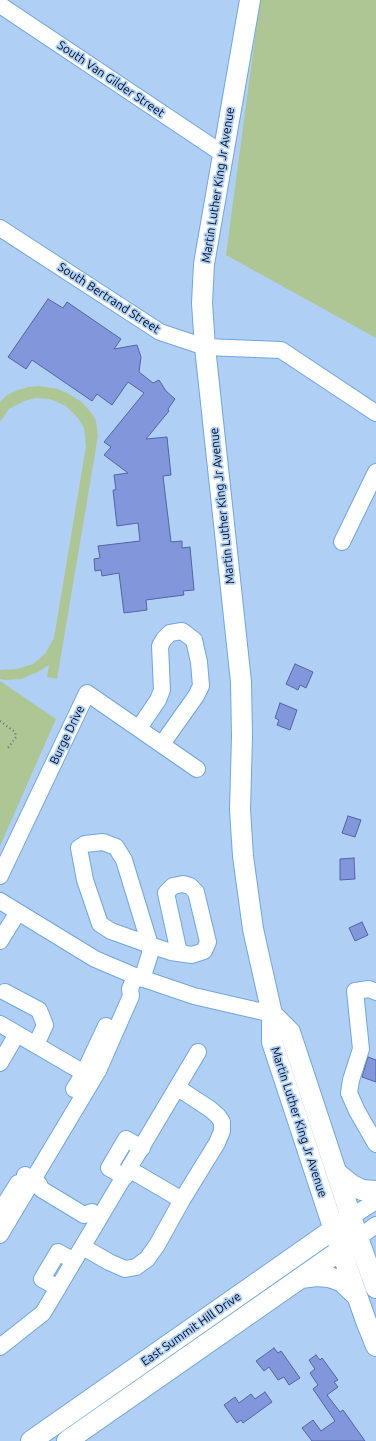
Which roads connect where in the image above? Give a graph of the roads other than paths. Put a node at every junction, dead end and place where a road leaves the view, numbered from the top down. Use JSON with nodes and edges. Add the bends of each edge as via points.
{"nodes":[{"id":1,"x":250,"y":0,"type":"edge"},
{"id":2,"x":0,"y":5,"type":"edge"},
{"id":3,"x":223,"y":154,"type":"junction"},
{"id":4,"x":0,"y":228,"type":"edge"},
{"id":5,"x":205,"y":347,"type":"junction"},
{"id":6,"x":376,"y":413,"type":"edge"},
{"id":7,"x":376,"y":472,"type":"edge"},
{"id":8,"x":342,"y":542,"type":"dead end"},
{"id":9,"x":139,"y":728,"type":"junction"},
{"id":10,"x":162,"y":744,"type":"junction"},
{"id":11,"x":197,"y":769,"type":"dead end"},
{"id":12,"x":0,"y":876,"type":"edge"},
{"id":13,"x":0,"y":901,"type":"edge"},
{"id":14,"x":18,"y":912,"type":"junction"},
{"id":15,"x":0,"y":941,"type":"edge"},
{"id":16,"x":150,"y":945,"type":"junction"},
{"id":17,"x":179,"y":953,"type":"dead end"},
{"id":18,"x":136,"y":981,"type":"junction"},
{"id":19,"x":6,"y":992,"type":"dead end"},
{"id":20,"x":376,"y":992,"type":"edge"},
{"id":21,"x":272,"y":1014,"type":"junction"},
{"id":22,"x":0,"y":1024,"type":"edge"},
{"id":23,"x":17,"y":1034,"type":"junction"},
{"id":24,"x":36,"y":1045,"type":"junction"},
{"id":25,"x":198,"y":1052,"type":"dead end"},
{"id":26,"x":0,"y":1063,"type":"edge"},
{"id":27,"x":84,"y":1073,"type":"junction"},
{"id":28,"x":178,"y":1088,"type":"junction"},
{"id":29,"x":376,"y":1144,"type":"edge"},
{"id":30,"x":127,"y":1173,"type":"junction"},
{"id":31,"x":337,"y":1173,"type":"junction"},
{"id":32,"x":32,"y":1179,"type":"junction"},
{"id":33,"x":376,"y":1191,"type":"edge"},
{"id":34,"x":182,"y":1200,"type":"junction"},
{"id":35,"x":376,"y":1201,"type":"edge"},
{"id":36,"x":0,"y":1212,"type":"edge"},
{"id":37,"x":96,"y":1215,"type":"junction"},
{"id":38,"x":351,"y":1217,"type":"junction"},
{"id":39,"x":376,"y":1225,"type":"edge"},
{"id":40,"x":334,"y":1230,"type":"junction"},
{"id":41,"x":0,"y":1234,"type":"edge"},
{"id":42,"x":358,"y":1238,"type":"junction"},
{"id":43,"x":83,"y":1247,"type":"junction"},
{"id":44,"x":341,"y":1250,"type":"junction"},
{"id":45,"x":299,"y":1279,"type":"junction"},
{"id":46,"x":376,"y":1288,"type":"edge"},
{"id":47,"x":357,"y":1296,"type":"junction"},
{"id":48,"x":376,"y":1346,"type":"edge"},
{"id":49,"x":0,"y":1347,"type":"edge"},
{"id":50,"x":31,"y":1441,"type":"edge"},
{"id":51,"x":67,"y":1441,"type":"edge"}],
"edges":[{"from":1,"to":3,"type":"main road","name":"Martin Luther King Jr Avenue"},
{"from":2,"to":3,"type":"street","name":"South Van Gilder Street"},
{"from":3,"to":5,"type":"main road","name":"Martin Luther King Jr Avenue","via":[[204,264],[202,303]]},
{"from":4,"to":5,"type":"street","name":"South Bertrand Street","via":[[160,332]]},
{"from":5,"to":6,"type":"street","name":"South Bertrand Street","via":[[281,350]]},
{"from":5,"to":21,"type":"main road","name":"Martin Luther King Jr Avenue","via":[[241,682],[240,810],[243,856],[253,929]]},
{"from":7,"to":8,"type":"street"},
{"from":9,"to":10,"type":"street","name":"Burge Drive"},
{"from":9,"to":10,"type":"street","via":[[162,690],[160,646],[170,633],[182,631],[194,640],[201,686]]},
{"from":9,"to":12,"type":"street","name":"Burge Drive","via":[[87,693]]},
{"from":10,"to":11,"type":"street","name":"Burge Drive"},
{"from":13,"to":14,"type":"street"},
{"from":14,"to":15,"type":"street"},
{"from":14,"to":18,"type":"street"},
{"from":16,"to":16,"type":"street","via":[[124,860],[116,847],[103,842],[86,844],[78,848],[85,880],[100,924],[111,931]]},
{"from":16,"to":17,"type":"street"},
{"from":16,"to":18,"type":"street","via":[[150,954]]},
{"from":18,"to":21,"type":"street"},
{"from":18,"to":27,"type":"street","via":[[122,993]]},
{"from":18,"to":32,"type":"street","via":[[98,1070]]},
{"from":19,"to":24,"type":"street","via":[[39,1010],[45,1025]]},
{"from":20,"to":29,"type":"street","via":[[369,989],[354,991],[362,1049],[349,1093]]},
{"from":21,"to":31,"type":"main road","name":"Martin Luther King Jr Avenue","via":[[290,1032]]},
{"from":21,"to":40,"type":"main road","name":"Martin Luther King Jr Avenue","via":[[272,1042]]},
{"from":22,"to":23,"type":"street"},
{"from":23,"to":24,"type":"street"},
{"from":23,"to":26,"type":"street"},
{"from":24,"to":27,"type":"street"},
{"from":25,"to":28,"type":"street"},
{"from":27,"to":32,"type":"street"},
{"from":28,"to":30,"type":"street","via":[[142,1148],[126,1139],[122,1145],[109,1168]]},
{"from":28,"to":34,"type":"street","via":[[210,1109],[222,1122],[222,1131],[217,1143]]},
{"from":30,"to":34,"type":"street"},
{"from":30,"to":37,"type":"street"},
{"from":31,"to":33,"type":"main road","via":[[362,1190]]},
{"from":31,"to":38,"type":"main road","name":"Martin Luther King Jr Avenue"},
{"from":32,"to":36,"type":"street"},
{"from":32,"to":37,"type":"street","via":[[46,1181],[90,1207]]},
{"from":32,"to":41,"type":"street"},
{"from":34,"to":43,"type":"street","via":[[157,1245],[147,1259],[136,1267],[125,1269]]},
{"from":35,"to":38,"type":"street"},
{"from":37,"to":43,"type":"street"},
{"from":38,"to":40,"type":"main road","name":"East Summit Hill Drive"},
{"from":38,"to":42,"type":"main road","name":"Martin Luther King Jr Avenue"},
{"from":39,"to":42,"type":"street"},
{"from":40,"to":44,"type":"main road","name":"Martin Luther King Jr Avenue"},
{"from":40,"to":50,"type":"main road","name":"East Summit Hill Drive"},
{"from":42,"to":44,"type":"main road","name":"East Summit Hill Drive"},
{"from":42,"to":46,"type":"main road","name":"Martin Luther King Jr Avenue"},
{"from":43,"to":49,"type":"street","via":[[44,1313]]},
{"from":44,"to":45,"type":"main road","name":"East Summit Hill Drive"},
{"from":44,"to":47,"type":"main road","name":"Martin Luther King Jr Avenue"},
{"from":45,"to":47,"type":"main road","via":[[329,1277],[341,1281]]},
{"from":45,"to":51,"type":"main road","name":"East Summit Hill Drive"},
{"from":47,"to":48,"type":"main road","name":"Martin Luther King Jr Avenue"}]}
